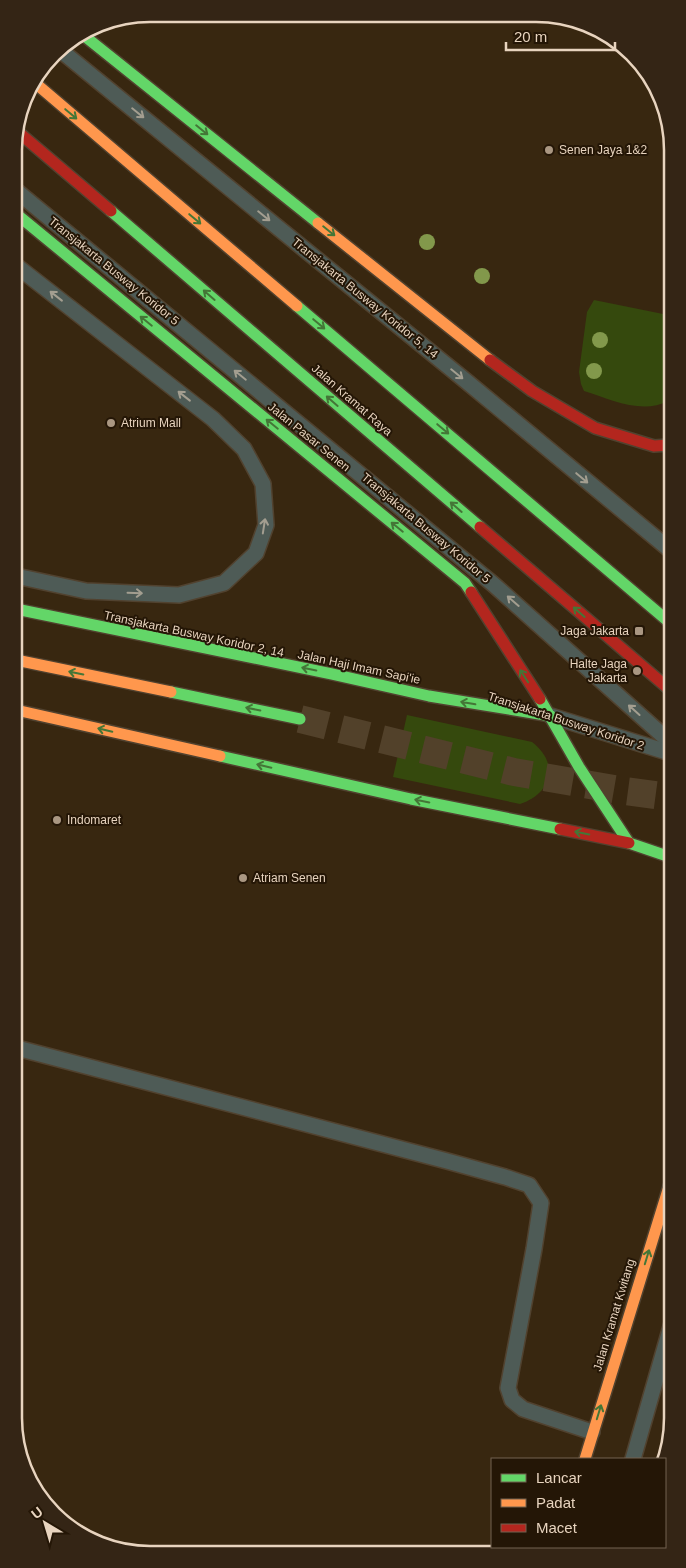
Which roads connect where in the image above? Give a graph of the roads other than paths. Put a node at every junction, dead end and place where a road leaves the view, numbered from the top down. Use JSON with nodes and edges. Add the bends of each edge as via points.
{"nodes":[{"id":1,"x":89,"y":39,"type":"edge"},
{"id":2,"x":66,"y":54,"type":"edge"},
{"id":3,"x":40,"y":87,"type":"edge"},
{"id":4,"x":24,"y":137,"type":"edge"},
{"id":5,"x":23,"y":196,"type":"edge"},
{"id":6,"x":23,"y":219,"type":"edge"},
{"id":7,"x":23,"y":271,"type":"edge"},
{"id":8,"x":664,"y":445,"type":"edge"},
{"id":9,"x":664,"y":546,"type":"edge"},
{"id":10,"x":23,"y":577,"type":"edge"},
{"id":11,"x":23,"y":597,"type":"edge"},
{"id":12,"x":23,"y":610,"type":"edge"},
{"id":13,"x":664,"y":617,"type":"edge"},
{"id":14,"x":23,"y":661,"type":"edge"},
{"id":15,"x":432,"y":684,"type":"joint"},
{"id":16,"x":664,"y":684,"type":"edge"},
{"id":17,"x":23,"y":711,"type":"edge"},
{"id":18,"x":550,"y":716,"type":"junction"},
{"id":19,"x":300,"y":719,"type":"tunnel mouth"},
{"id":20,"x":664,"y":736,"type":"edge"},
{"id":21,"x":664,"y":751,"type":"edge"},
{"id":22,"x":630,"y":843,"type":"junction"},
{"id":23,"x":663,"y":855,"type":"edge"},
{"id":24,"x":22,"y":1049,"type":"edge"},
{"id":25,"x":663,"y":1205,"type":"edge"},
{"id":26,"x":663,"y":1353,"type":"edge"},
{"id":27,"x":592,"y":1432,"type":"junction"},
{"id":28,"x":585,"y":1458,"type":"edge"},
{"id":29,"x":633,"y":1458,"type":"edge"}],
"edges":[{"from":1,"to":8,"type":"main road","one_way":true,"via":[[532,391],[595,428],[654,446]]},
{"from":2,"to":9,"type":"lane","name":"Transjakarta Busway Koridor 5, 14","one_way":true},
{"from":3,"to":13,"type":"main road","one_way":true},
{"from":16,"to":4,"type":"main road","name":"Jalan Kramat Raya","one_way":true},
{"from":20,"to":5,"type":"lane","name":"Transjakarta Busway Koridor 5","one_way":true,"via":[[493,584]]},
{"from":18,"to":6,"type":"main road","name":"Jalan Pasar Senen","one_way":true,"via":[[465,583]]},
{"from":10,"to":7,"type":"lane","one_way":true,"via":[[86,591],[179,595],[224,583],[256,553],[266,525],[263,484],[244,449],[213,419]]},
{"from":11,"to":15,"type":"lane","name":"Transjakarta Busway Koridor 2, 14"},
{"from":18,"to":12,"type":"main road","name":"Jalan Haji Imam Sapi'ie","one_way":true,"via":[[430,696]]},
{"from":19,"to":14,"type":"main road","one_way":true},
{"from":15,"to":18,"type":"lane","name":"Transjakarta Busway Koridor 2","via":[[503,699]]},
{"from":22,"to":17,"type":"main road","one_way":true,"via":[[411,799]]},
{"from":18,"to":21,"type":"lane","name":"Transjakarta Busway Koridor 2"},
{"from":18,"to":22,"type":"main road","via":[[579,767]]},
{"from":22,"to":23,"type":"main road"},
{"from":24,"to":27,"type":"lane","via":[[529,1185],[541,1203],[508,1388],[512,1400],[522,1409]]},
{"from":27,"to":25,"type":"main road","name":"Jalan Kramat Kwitang","one_way":true},
{"from":26,"to":29,"type":"lane"},
{"from":27,"to":28,"type":"main road","name":"Jalan Kramat Kwitang"}]}
